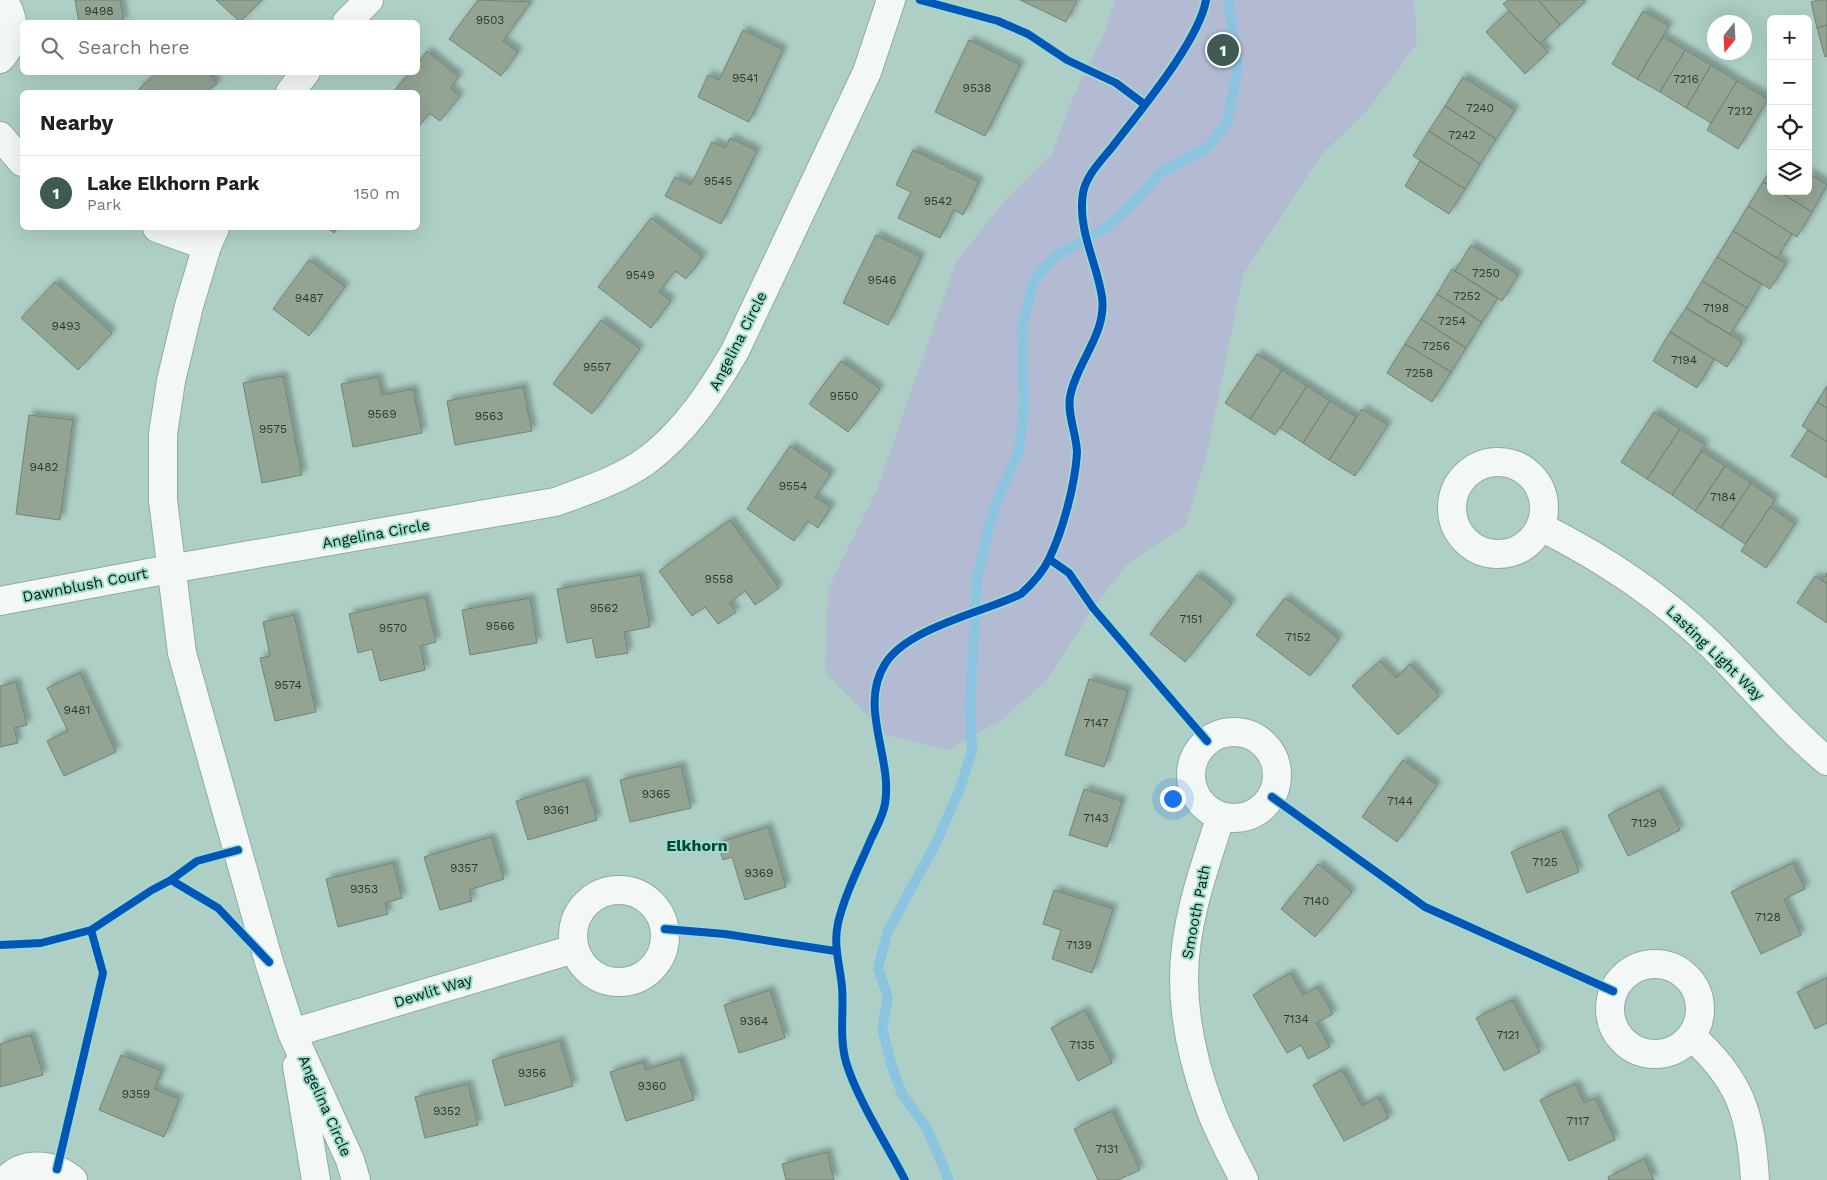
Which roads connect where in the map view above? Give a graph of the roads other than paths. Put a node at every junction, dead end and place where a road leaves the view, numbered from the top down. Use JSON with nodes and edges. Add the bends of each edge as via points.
{"nodes":[{"id":1,"x":3,"y":0,"type":"edge"},
{"id":2,"x":369,"y":0,"type":"edge"},
{"id":3,"x":891,"y":0,"type":"edge"},
{"id":4,"x":349,"y":20,"type":"edge"},
{"id":5,"x":0,"y":59,"type":"edge"},
{"id":6,"x":304,"y":75,"type":"edge"},
{"id":7,"x":292,"y":90,"type":"edge"},
{"id":8,"x":0,"y":136,"type":"edge"},
{"id":9,"x":20,"y":160,"type":"edge"},
{"id":10,"x":169,"y":230,"type":"edge"},
{"id":11,"x":211,"y":237,"type":"edge"},
{"id":12,"x":1541,"y":527,"type":"dead end"},
{"id":13,"x":170,"y":569,"type":"junction"},
{"id":14,"x":0,"y":601,"type":"edge"},
{"id":15,"x":1827,"y":761,"type":"edge"},
{"id":16,"x":1221,"y":816,"type":"dead end"},
{"id":17,"x":574,"y":949,"type":"dead end"},
{"id":18,"x":292,"y":1033,"type":"junction"},
{"id":19,"x":1691,"y":1036,"type":"dead end"},
{"id":20,"x":6,"y":1180,"type":"edge"},
{"id":21,"x":73,"y":1180,"type":"edge"},
{"id":22,"x":316,"y":1180,"type":"edge"},
{"id":23,"x":356,"y":1180,"type":"edge"},
{"id":24,"x":1244,"y":1180,"type":"edge"},
{"id":25,"x":1755,"y":1180,"type":"edge"}],
"edges":[{"from":1,"to":5,"type":"street","via":[[10,10],[14,30],[10,45]]},
{"from":2,"to":4,"type":"street"},
{"from":3,"to":13,"type":"street","name":"Angelina Circle","via":[[867,72],[735,352],[710,394],[680,430],[646,461],[604,484],[555,502]]},
{"from":6,"to":7,"type":"street"},
{"from":8,"to":9,"type":"street"},
{"from":10,"to":11,"type":"street"},
{"from":11,"to":13,"type":"street","name":"Angelina Circle","via":[[188,306],[163,434],[163,500]]},
{"from":12,"to":15,"type":"street","name":"Lasting Light Way","via":[[1585,549],[1666,605],[1709,643],[1782,720]]},
{"from":13,"to":14,"type":"street","name":"Dawnblush Court"},
{"from":13,"to":18,"type":"street","name":"Angelina Circle","via":[[182,653]]},
{"from":16,"to":24,"type":"street","name":"Smooth Path","via":[[1199,882],[1184,978],[1197,1068],[1210,1109]]},
{"from":17,"to":18,"type":"street","name":"Dewlit Way"},
{"from":18,"to":22,"type":"street","name":"Angelina Circle"},
{"from":18,"to":23,"type":"street","name":"Angelina Circle"},
{"from":19,"to":25,"type":"street","via":[[1715,1058],[1747,1117]]},
{"from":20,"to":21,"type":"street","via":[[21,1169],[40,1166],[58,1169]]}]}
